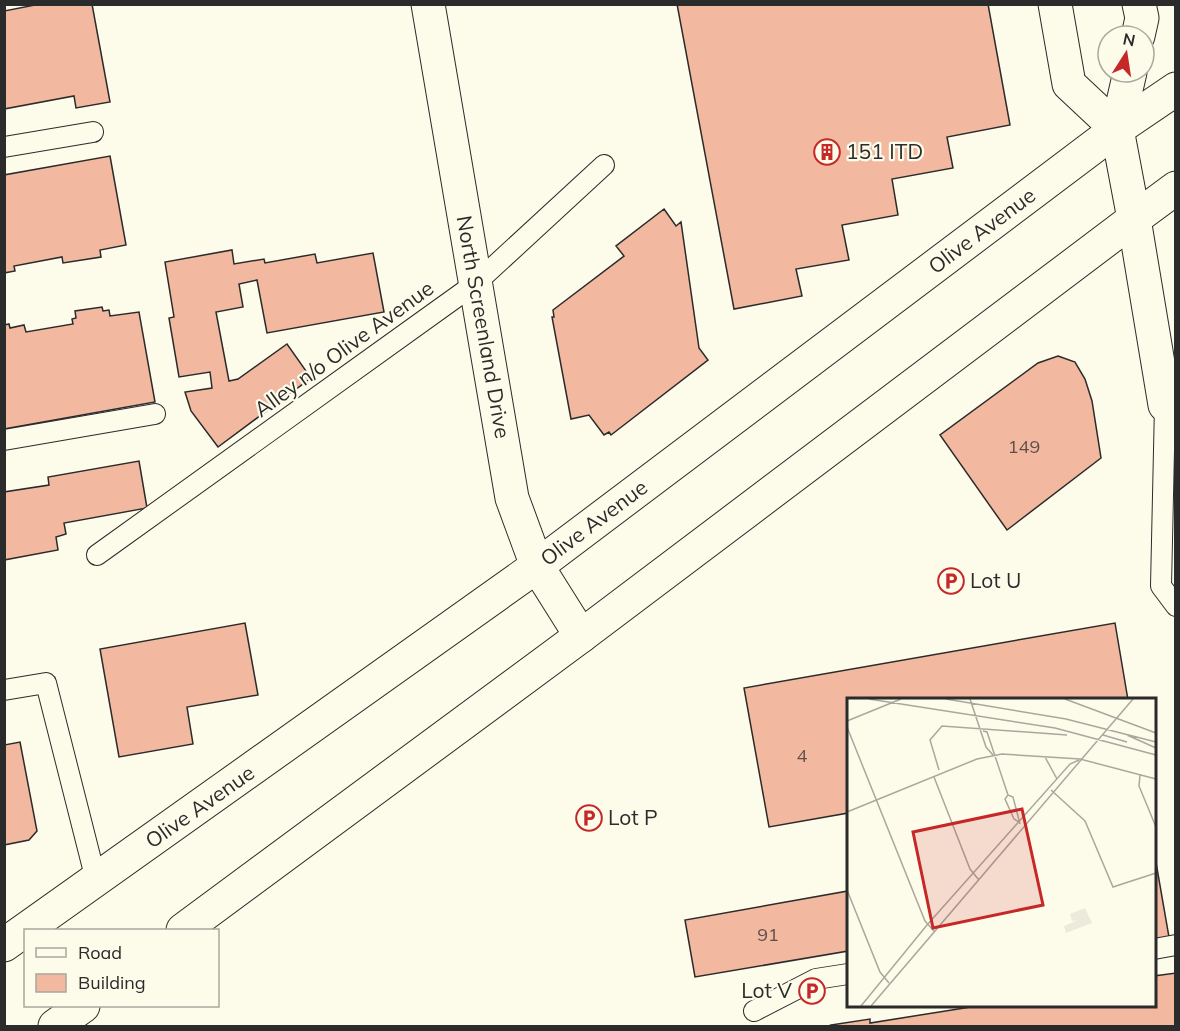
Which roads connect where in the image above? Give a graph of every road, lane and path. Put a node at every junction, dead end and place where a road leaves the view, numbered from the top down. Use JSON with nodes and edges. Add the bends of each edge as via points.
{"nodes":[{"id":1,"x":428,"y":4,"type":"edge"},
{"id":2,"x":1054,"y":4,"type":"edge"},
{"id":3,"x":1139,"y":4,"type":"edge"},
{"id":4,"x":1141,"y":24,"type":"edge"},
{"id":5,"x":1127,"y":84,"type":"edge"},
{"id":6,"x":1176,"y":89,"type":"edge"},
{"id":7,"x":1117,"y":129,"type":"junction"},
{"id":8,"x":93,"y":132,"type":"dead end"},
{"id":9,"x":4,"y":147,"type":"edge"},
{"id":10,"x":604,"y":165,"type":"dead end"},
{"id":11,"x":1176,"y":188,"type":"edge"},
{"id":12,"x":1134,"y":219,"type":"junction"},
{"id":13,"x":476,"y":283,"type":"junction"},
{"id":14,"x":154,"y":414,"type":"dead end"},
{"id":15,"x":1170,"y":420,"type":"edge"},
{"id":16,"x":4,"y":440,"type":"edge"},
{"id":17,"x":98,"y":555,"type":"dead end"},
{"id":18,"x":537,"y":566,"type":"junction"},
{"id":19,"x":1176,"y":606,"type":"edge"},
{"id":20,"x":581,"y":636,"type":"junction"},
{"id":21,"x":4,"y":690,"type":"edge"},
{"id":22,"x":96,"y":880,"type":"junction"},
{"id":23,"x":27,"y":929,"type":"edge"},
{"id":24,"x":184,"y":929,"type":"edge"},
{"id":25,"x":24,"y":931,"type":"edge"},
{"id":26,"x":4,"y":945,"type":"edge"},
{"id":27,"x":1176,"y":945,"type":"edge"},
{"id":28,"x":1156,"y":949,"type":"edge"},
{"id":29,"x":847,"y":974,"type":"edge"},
{"id":30,"x":80,"y":1007,"type":"edge"},
{"id":31,"x":754,"y":1011,"type":"dead end"},
{"id":32,"x":55,"y":1026,"type":"edge"}],
"edges":[{"from":1,"to":13,"type":"main road","name":"North Screenland Drive"},
{"from":2,"to":7,"type":"main road","via":[[1070,84]]},
{"from":3,"to":4,"type":"main road"},
{"from":5,"to":7,"type":"main road"},
{"from":6,"to":7,"type":"main road","name":"Olive Avenue"},
{"from":7,"to":12,"type":"main road"},
{"from":7,"to":18,"type":"main road","name":"Olive Avenue"},
{"from":8,"to":9,"type":"lane"},
{"from":10,"to":13,"type":"lane","name":"Alley n/o Olive Avenue"},
{"from":11,"to":12,"type":"main road"},
{"from":12,"to":15,"type":"main road"},
{"from":12,"to":20,"type":"main road"},
{"from":13,"to":17,"type":"lane","name":"Alley n/o Olive Avenue"},
{"from":13,"to":18,"type":"main road","name":"North Screenland Drive","via":[[512,498]]},
{"from":14,"to":16,"type":"lane"},
{"from":15,"to":19,"type":"lane","via":[[1161,586]]},
{"from":18,"to":20,"type":"main road","name":"North Screenland Drive"},
{"from":18,"to":22,"type":"main road","name":"Olive Avenue"},
{"from":20,"to":24,"type":"main road"},
{"from":21,"to":22,"type":"lane","via":[[46,682]]},
{"from":22,"to":23,"type":"main road","name":"Olive Avenue"},
{"from":25,"to":26,"type":"main road","name":"Olive Avenue"},
{"from":27,"to":28,"type":"lane"},
{"from":29,"to":31,"type":"lane","via":[[816,980]]},
{"from":30,"to":32,"type":"main road"}]}
